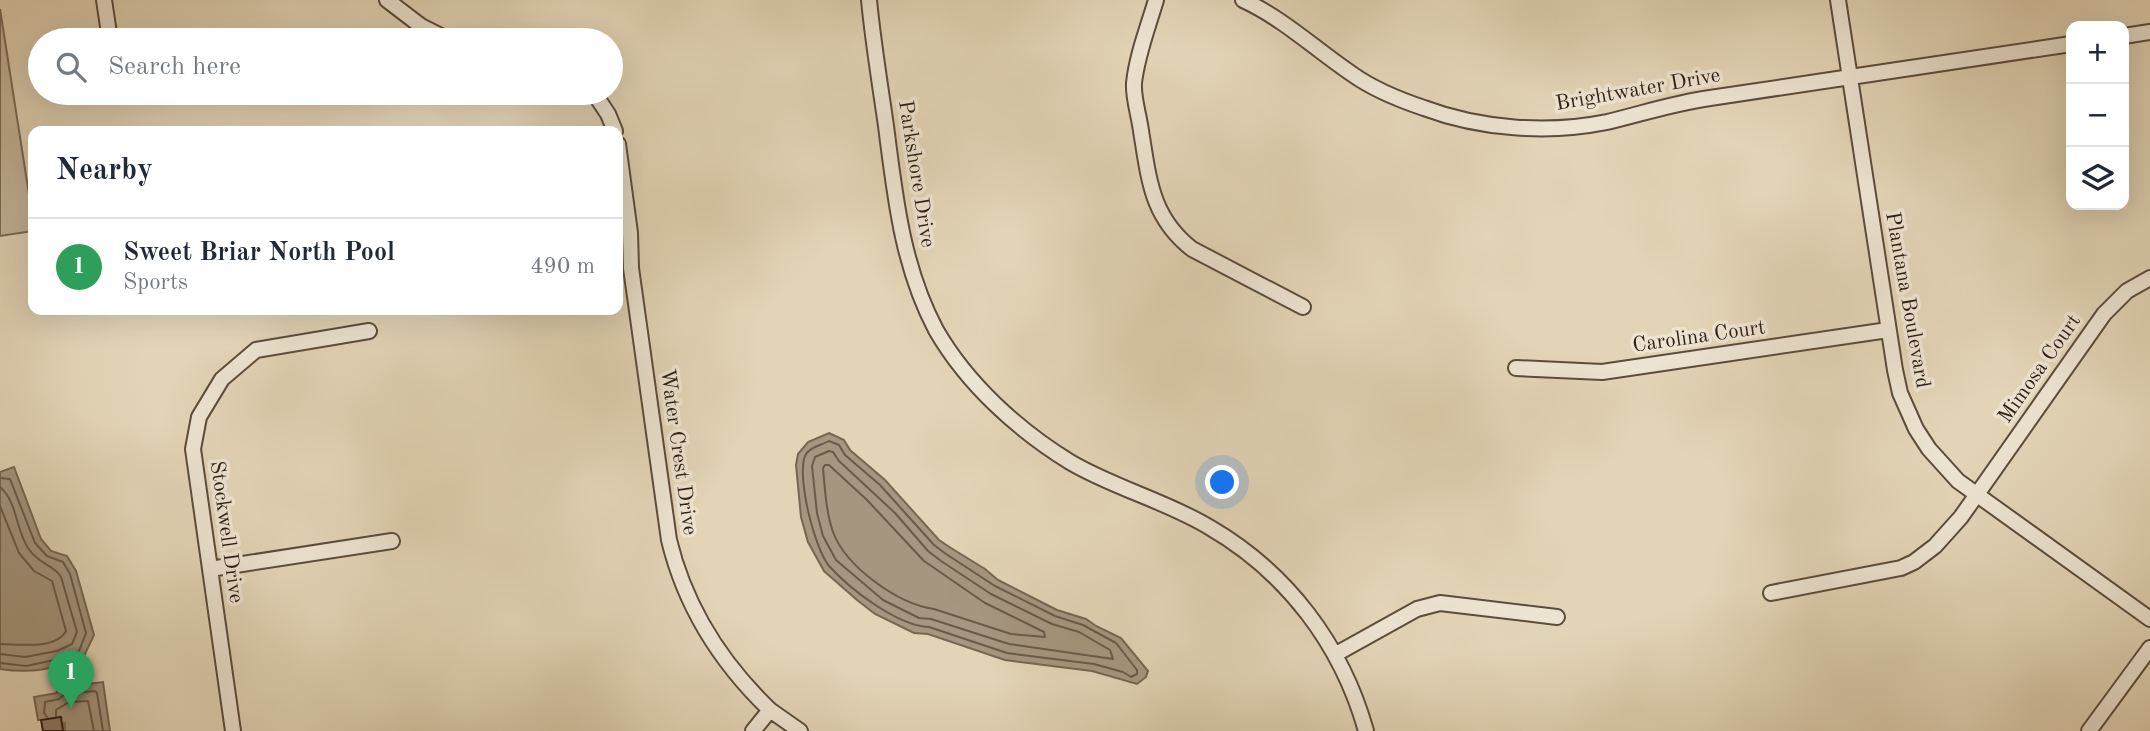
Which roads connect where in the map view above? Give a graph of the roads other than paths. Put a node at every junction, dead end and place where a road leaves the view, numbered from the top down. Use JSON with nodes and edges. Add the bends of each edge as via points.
{"nodes":[{"id":1,"x":104,"y":0,"type":"edge"},
{"id":2,"x":387,"y":0,"type":"edge"},
{"id":3,"x":869,"y":0,"type":"edge"},
{"id":4,"x":1156,"y":0,"type":"edge"},
{"id":5,"x":1243,"y":0,"type":"edge"},
{"id":6,"x":1839,"y":0,"type":"edge"},
{"id":7,"x":108,"y":28,"type":"edge"},
{"id":8,"x":425,"y":28,"type":"edge"},
{"id":9,"x":2150,"y":32,"type":"edge"},
{"id":10,"x":2129,"y":35,"type":"edge"},
{"id":11,"x":2066,"y":45,"type":"edge"},
{"id":12,"x":1850,"y":77,"type":"junction"},
{"id":13,"x":602,"y":105,"type":"edge"},
{"id":14,"x":613,"y":126,"type":"edge"},
{"id":15,"x":623,"y":181,"type":"edge"},
{"id":16,"x":2150,"y":278,"type":"edge"},
{"id":17,"x":1303,"y":307,"type":"dead end"},
{"id":18,"x":1888,"y":330,"type":"junction"},
{"id":19,"x":369,"y":331,"type":"dead end"},
{"id":20,"x":1516,"y":368,"type":"dead end"},
{"id":21,"x":1976,"y":495,"type":"junction"},
{"id":22,"x":393,"y":541,"type":"dead end"},
{"id":23,"x":210,"y":569,"type":"junction"},
{"id":24,"x":1771,"y":593,"type":"dead end"},
{"id":25,"x":1557,"y":617,"type":"dead end"},
{"id":26,"x":2150,"y":619,"type":"edge"},
{"id":27,"x":2150,"y":648,"type":"edge"},
{"id":28,"x":1336,"y":654,"type":"junction"},
{"id":29,"x":770,"y":710,"type":"junction"},
{"id":30,"x":233,"y":731,"type":"edge"},
{"id":31,"x":753,"y":731,"type":"edge"},
{"id":32,"x":800,"y":731,"type":"edge"},
{"id":33,"x":1366,"y":731,"type":"edge"},
{"id":34,"x":2089,"y":731,"type":"edge"}],
"edges":[{"from":1,"to":7,"type":"street"},
{"from":2,"to":8,"type":"street"},
{"from":3,"to":28,"type":"street","name":"Parkshore Drive","via":[[899,227],[912,275],[937,330],[965,371],[1014,423],[1072,463],[1209,526],[1255,558],[1309,612]]},
{"from":4,"to":17,"type":"street","via":[[1134,87],[1150,187],[1158,209],[1178,238],[1192,249]]},
{"from":5,"to":12,"type":"street","name":"Brightwater Drive","via":[[1279,19],[1374,87],[1424,108],[1488,124],[1576,126],[1680,102]]},
{"from":6,"to":12,"type":"street","name":"Plantana Boulevard"},
{"from":9,"to":10,"type":"street"},
{"from":11,"to":12,"type":"street","name":"Brightwater Drive"},
{"from":12,"to":18,"type":"street","name":"Plantana Boulevard"},
{"from":13,"to":14,"type":"street"},
{"from":15,"to":29,"type":"street","name":"Water Crest Drive","via":[[631,268],[674,561],[706,634]]},
{"from":16,"to":21,"type":"street","name":"Mimosa Court","via":[[2127,291],[2104,314]]},
{"from":18,"to":20,"type":"street","name":"Carolina Court","via":[[1614,370]]},
{"from":18,"to":21,"type":"street","name":"Plantana Boulevard","via":[[1900,393],[1916,429],[1943,465]]},
{"from":19,"to":23,"type":"street","name":"Stockwell Drive","via":[[256,350],[222,379],[199,417],[193,449]]},
{"from":21,"to":24,"type":"street","name":"Mimosa Court","via":[[1935,546],[1913,562],[1883,573]]},
{"from":21,"to":26,"type":"street","name":"Plantana Boulevard"},
{"from":22,"to":23,"type":"street"},
{"from":23,"to":30,"type":"street","name":"Stockwell Drive"},
{"from":25,"to":28,"type":"street","via":[[1440,603],[1417,608]]},
{"from":27,"to":34,"type":"street"},
{"from":28,"to":33,"type":"street","name":"Parkshore Drive"},
{"from":29,"to":31,"type":"street"},
{"from":29,"to":32,"type":"street","name":"Water Crest Drive"}]}
